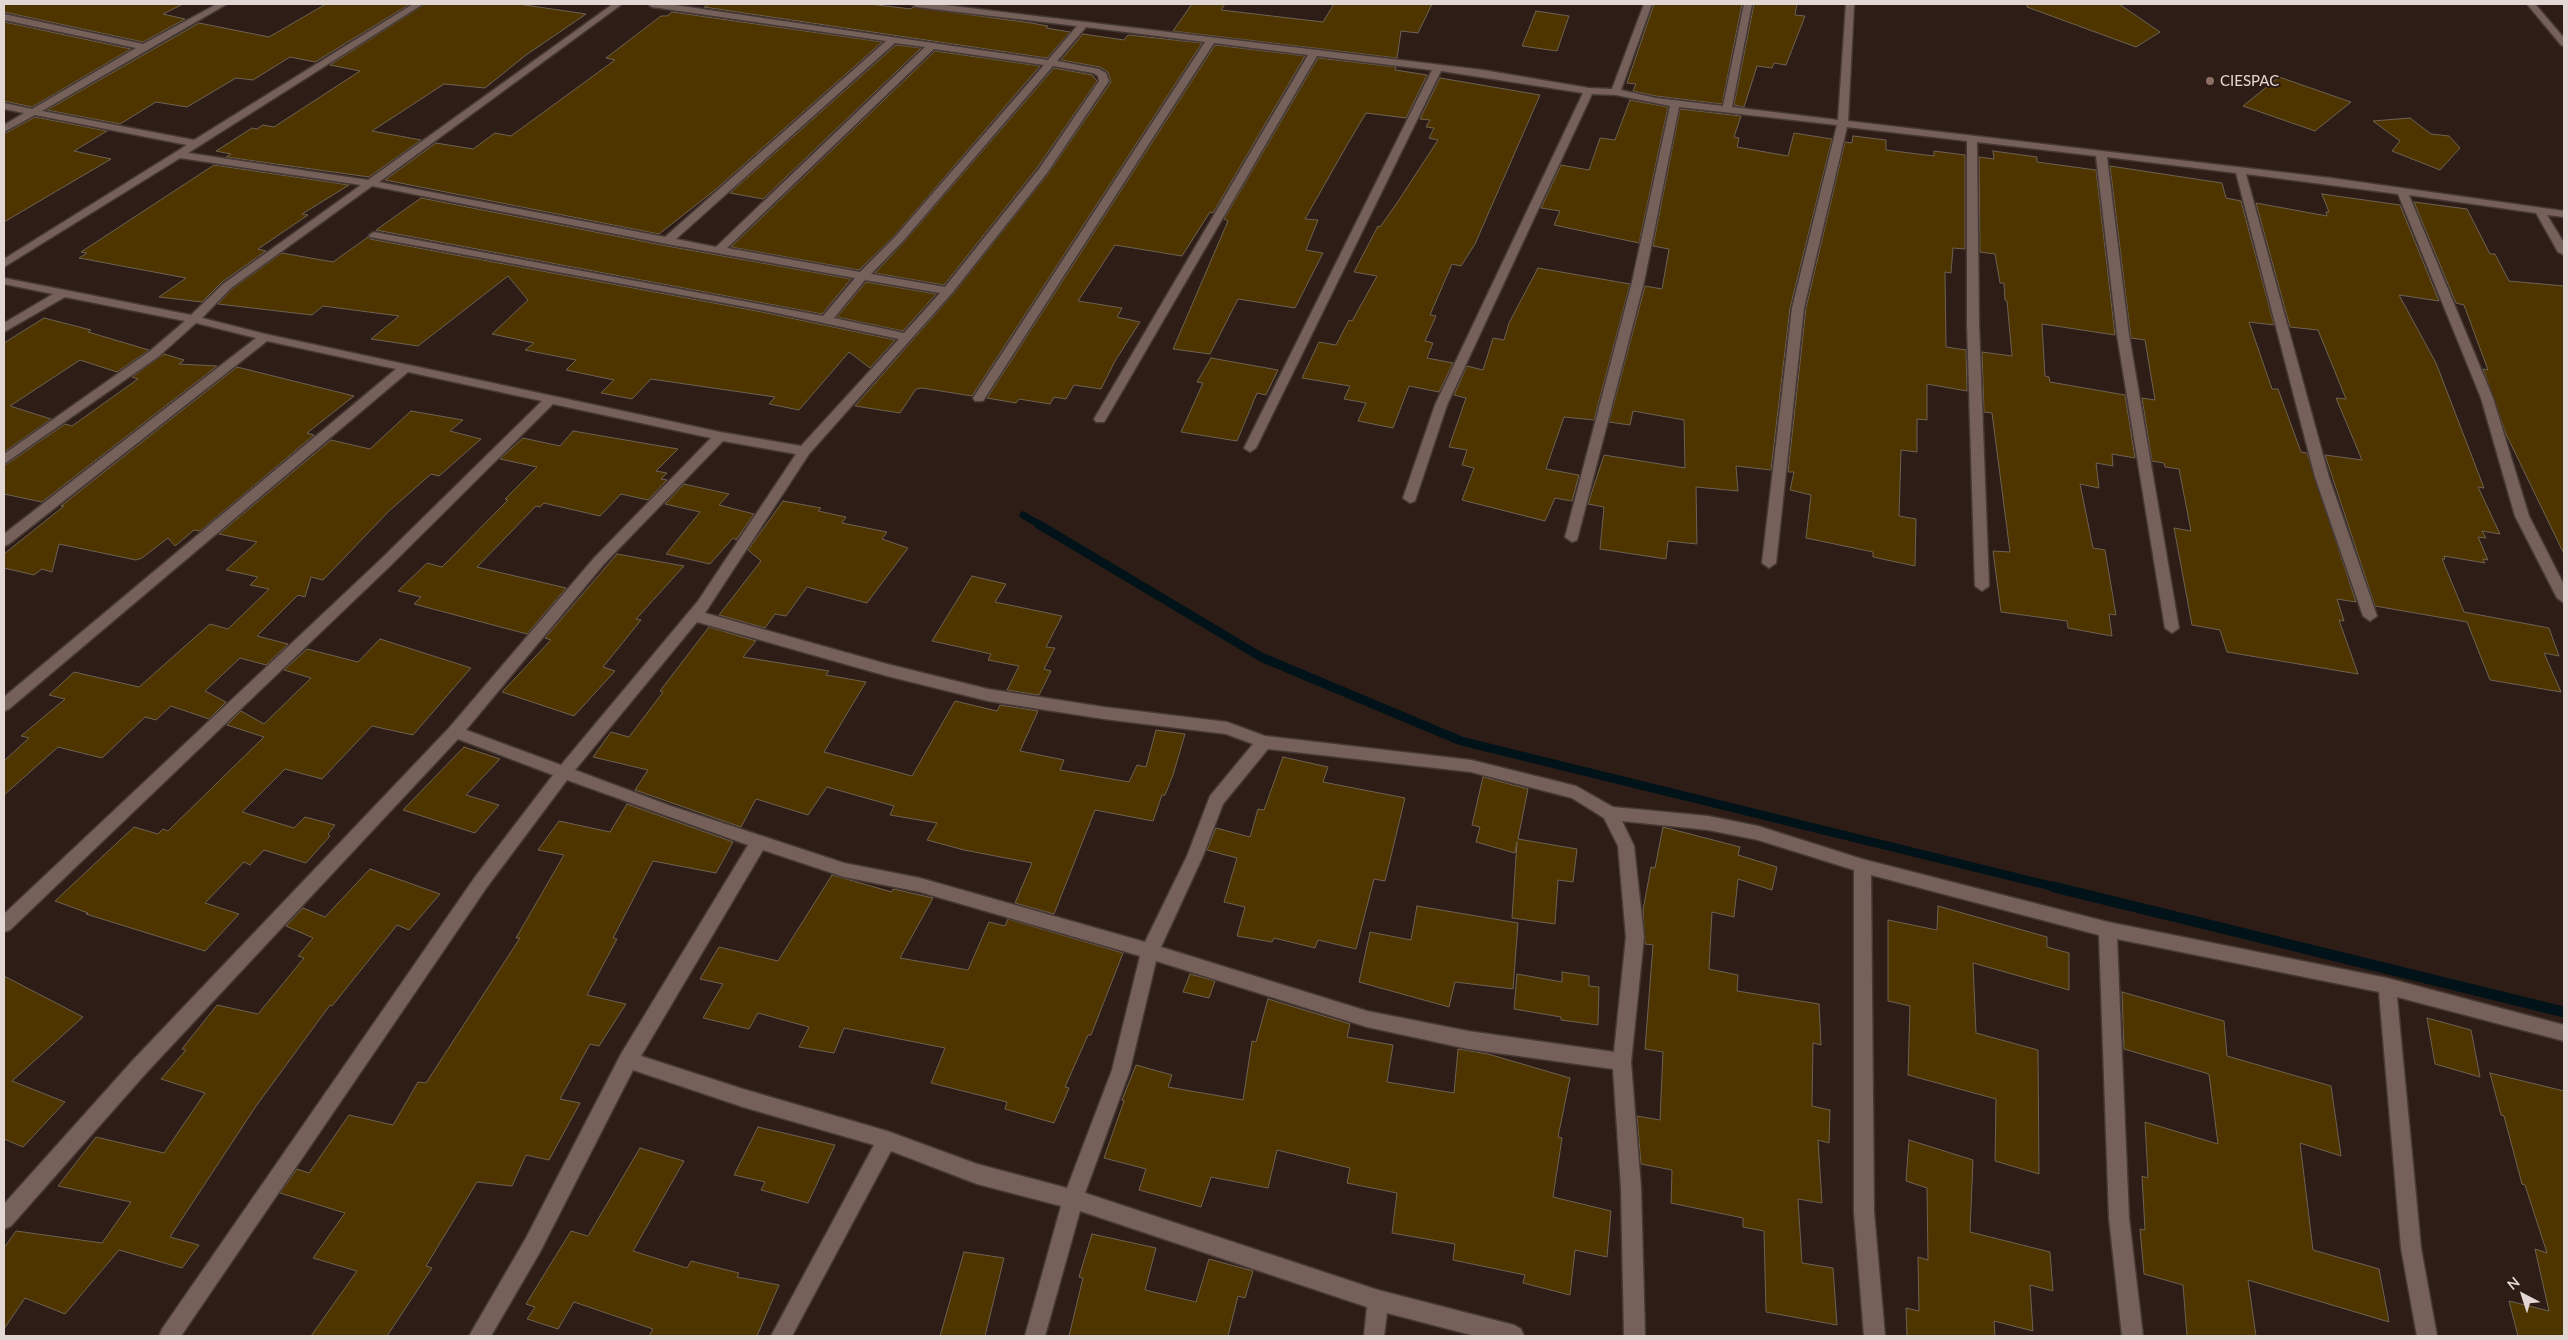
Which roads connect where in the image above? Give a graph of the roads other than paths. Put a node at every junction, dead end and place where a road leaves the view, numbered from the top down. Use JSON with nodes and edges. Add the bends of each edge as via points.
{"nodes":[{"id":1,"x":223,"y":4,"type":"edge"},
{"id":2,"x":419,"y":4,"type":"edge"},
{"id":3,"x":618,"y":4,"type":"edge"},
{"id":4,"x":652,"y":4,"type":"edge"},
{"id":5,"x":916,"y":4,"type":"edge"},
{"id":6,"x":1648,"y":4,"type":"edge"},
{"id":7,"x":1748,"y":4,"type":"edge"},
{"id":8,"x":1850,"y":4,"type":"edge"},
{"id":9,"x":2531,"y":4,"type":"edge"},
{"id":10,"x":4,"y":17,"type":"edge"},
{"id":11,"x":1084,"y":24,"type":"junction"},
{"id":12,"x":894,"y":39,"type":"junction"},
{"id":13,"x":1211,"y":40,"type":"junction"},
{"id":14,"x":2564,"y":43,"type":"edge"},
{"id":15,"x":934,"y":44,"type":"junction"},
{"id":16,"x":144,"y":47,"type":"junction"},
{"id":17,"x":1314,"y":53,"type":"junction"},
{"id":18,"x":1050,"y":63,"type":"junction"},
{"id":19,"x":1438,"y":68,"type":"junction"},
{"id":20,"x":1588,"y":90,"type":"junction"},
{"id":21,"x":1616,"y":92,"type":"junction"},
{"id":22,"x":1675,"y":104,"type":"junction"},
{"id":23,"x":4,"y":106,"type":"edge"},
{"id":24,"x":1728,"y":110,"type":"junction"},
{"id":25,"x":32,"y":113,"type":"junction"},
{"id":26,"x":1843,"y":122,"type":"junction"},
{"id":27,"x":4,"y":129,"type":"edge"},
{"id":28,"x":1972,"y":138,"type":"junction"},
{"id":29,"x":197,"y":144,"type":"junction"},
{"id":30,"x":2101,"y":153,"type":"junction"},
{"id":31,"x":180,"y":154,"type":"junction"},
{"id":32,"x":2240,"y":170,"type":"junction"},
{"id":33,"x":370,"y":183,"type":"junction"},
{"id":34,"x":2402,"y":191,"type":"junction"},
{"id":35,"x":2539,"y":210,"type":"junction"},
{"id":36,"x":2564,"y":214,"type":"edge"},
{"id":37,"x":374,"y":235,"type":"dead end"},
{"id":38,"x":667,"y":241,"type":"junction"},
{"id":39,"x":720,"y":250,"type":"junction"},
{"id":40,"x":2564,"y":252,"type":"edge"},
{"id":41,"x":4,"y":264,"type":"edge"},
{"id":42,"x":863,"y":274,"type":"junction"},
{"id":43,"x":4,"y":281,"type":"edge"},
{"id":44,"x":65,"y":292,"type":"junction"},
{"id":45,"x":948,"y":292,"type":"junction"},
{"id":46,"x":194,"y":320,"type":"junction"},
{"id":47,"x":825,"y":321,"type":"junction"},
{"id":48,"x":4,"y":328,"type":"edge"},
{"id":49,"x":265,"y":337,"type":"junction"},
{"id":50,"x":908,"y":337,"type":"junction"},
{"id":51,"x":405,"y":368,"type":"junction"},
{"id":52,"x":979,"y":398,"type":"dead end"},
{"id":53,"x":551,"y":399,"type":"junction"},
{"id":54,"x":1100,"y":419,"type":"dead end"},
{"id":55,"x":720,"y":436,"type":"junction"},
{"id":56,"x":1250,"y":448,"type":"dead end"},
{"id":57,"x":804,"y":451,"type":"junction"},
{"id":58,"x":4,"y":460,"type":"edge"},
{"id":59,"x":1410,"y":498,"type":"dead end"},
{"id":60,"x":1572,"y":537,"type":"dead end"},
{"id":61,"x":4,"y":541,"type":"edge"},
{"id":62,"x":1769,"y":563,"type":"dead end"},
{"id":63,"x":1982,"y":586,"type":"dead end"},
{"id":64,"x":2564,"y":598,"type":"edge"},
{"id":65,"x":694,"y":615,"type":"junction"},
{"id":66,"x":2370,"y":616,"type":"dead end"},
{"id":67,"x":2172,"y":628,"type":"dead end"},
{"id":68,"x":4,"y":705,"type":"edge"},
{"id":69,"x":455,"y":732,"type":"junction"},
{"id":70,"x":1264,"y":742,"type":"junction"},
{"id":71,"x":564,"y":772,"type":"junction"},
{"id":72,"x":1610,"y":813,"type":"junction"},
{"id":73,"x":758,"y":843,"type":"junction"},
{"id":74,"x":1862,"y":866,"type":"junction"},
{"id":75,"x":4,"y":925,"type":"edge"},
{"id":76,"x":2108,"y":930,"type":"junction"},
{"id":77,"x":1150,"y":951,"type":"junction"},
{"id":78,"x":2386,"y":986,"type":"junction"},
{"id":79,"x":2564,"y":1033,"type":"edge"},
{"id":80,"x":628,"y":1060,"type":"junction"},
{"id":81,"x":1622,"y":1062,"type":"junction"},
{"id":82,"x":887,"y":1140,"type":"junction"},
{"id":83,"x":1073,"y":1199,"type":"junction"},
{"id":84,"x":4,"y":1219,"type":"edge"},
{"id":85,"x":1378,"y":1300,"type":"junction"},
{"id":86,"x":169,"y":1336,"type":"edge"},
{"id":87,"x":479,"y":1336,"type":"edge"},
{"id":88,"x":781,"y":1336,"type":"edge"},
{"id":89,"x":1035,"y":1336,"type":"edge"},
{"id":90,"x":1374,"y":1336,"type":"edge"},
{"id":91,"x":1514,"y":1336,"type":"edge"},
{"id":92,"x":1635,"y":1336,"type":"edge"},
{"id":93,"x":1874,"y":1336,"type":"edge"},
{"id":94,"x":2132,"y":1336,"type":"edge"},
{"id":95,"x":2427,"y":1336,"type":"edge"}],
"edges":[{"from":1,"to":16,"type":"street"},
{"from":2,"to":29,"type":"street"},
{"from":3,"to":33,"type":"street"},
{"from":4,"to":12,"type":"street"},
{"from":5,"to":11,"type":"street"},
{"from":6,"to":21,"type":"street"},
{"from":7,"to":24,"type":"street"},
{"from":8,"to":26,"type":"street"},
{"from":9,"to":14,"type":"street"},
{"from":10,"to":16,"type":"street"},
{"from":11,"to":13,"type":"street"},
{"from":11,"to":18,"type":"street"},
{"from":12,"to":15,"type":"street"},
{"from":12,"to":38,"type":"street"},
{"from":13,"to":17,"type":"street"},
{"from":13,"to":52,"type":"street"},
{"from":15,"to":18,"type":"street"},
{"from":15,"to":39,"type":"street"},
{"from":16,"to":25,"type":"street"},
{"from":17,"to":19,"type":"street"},
{"from":17,"to":54,"type":"street"},
{"from":18,"to":42,"type":"street","via":[[899,239]]},
{"from":18,"to":45,"type":"street","via":[[1096,71],[1103,75],[1104,81],[1043,171]]},
{"from":19,"to":20,"type":"street"},
{"from":19,"to":56,"type":"street"},
{"from":20,"to":21,"type":"street"},
{"from":20,"to":59,"type":"street","via":[[1441,404]]},
{"from":21,"to":22,"type":"street"},
{"from":22,"to":24,"type":"street"},
{"from":22,"to":60,"type":"street","via":[[1635,291]]},
{"from":23,"to":25,"type":"street"},
{"from":24,"to":26,"type":"street"},
{"from":25,"to":27,"type":"street"},
{"from":25,"to":29,"type":"street"},
{"from":26,"to":28,"type":"street"},
{"from":26,"to":62,"type":"street","via":[[1798,308]]},
{"from":28,"to":30,"type":"street"},
{"from":28,"to":63,"type":"street","via":[[1973,324]]},
{"from":29,"to":31,"type":"street"},
{"from":30,"to":32,"type":"street"},
{"from":30,"to":67,"type":"street","via":[[2123,335]]},
{"from":31,"to":33,"type":"street"},
{"from":31,"to":41,"type":"street"},
{"from":32,"to":34,"type":"street"},
{"from":32,"to":66,"type":"street","via":[[2322,477]]},
{"from":33,"to":38,"type":"street"},
{"from":33,"to":46,"type":"street","via":[[227,286]]},
{"from":34,"to":35,"type":"street"},
{"from":34,"to":64,"type":"street","via":[[2487,398],[2522,516]]},
{"from":35,"to":36,"type":"street"},
{"from":35,"to":40,"type":"street"},
{"from":37,"to":47,"type":"street"},
{"from":38,"to":39,"type":"street"},
{"from":39,"to":42,"type":"street"},
{"from":42,"to":45,"type":"street"},
{"from":42,"to":47,"type":"street"},
{"from":43,"to":44,"type":"street"},
{"from":44,"to":46,"type":"street"},
{"from":44,"to":48,"type":"street"},
{"from":45,"to":50,"type":"street"},
{"from":46,"to":49,"type":"street"},
{"from":46,"to":58,"type":"street","via":[[154,354]]},
{"from":47,"to":50,"type":"street"},
{"from":49,"to":51,"type":"street"},
{"from":49,"to":61,"type":"street"},
{"from":50,"to":57,"type":"street"},
{"from":51,"to":53,"type":"street"},
{"from":51,"to":68,"type":"street"},
{"from":53,"to":55,"type":"street"},
{"from":53,"to":75,"type":"street","via":[[384,564]]},
{"from":55,"to":57,"type":"street"},
{"from":55,"to":69,"type":"street","via":[[599,562]]},
{"from":57,"to":65,"type":"street"},
{"from":65,"to":70,"type":"street","via":[[988,695],[1227,728]]},
{"from":65,"to":71,"type":"street"},
{"from":69,"to":71,"type":"street"},
{"from":69,"to":84,"type":"street","via":[[142,1065]]},
{"from":70,"to":72,"type":"street","via":[[1471,766],[1576,792]]},
{"from":70,"to":77,"type":"street","via":[[1216,801],[1195,856]]},
{"from":71,"to":73,"type":"street"},
{"from":71,"to":86,"type":"street","via":[[469,898]]},
{"from":72,"to":74,"type":"street","via":[[1708,822],[1758,833]]},
{"from":72,"to":81,"type":"street","via":[[1626,846],[1635,937]]},
{"from":73,"to":77,"type":"street","via":[[844,870],[920,885]]},
{"from":73,"to":80,"type":"street"},
{"from":74,"to":76,"type":"street"},
{"from":74,"to":93,"type":"street","via":[[1864,1212]]},
{"from":76,"to":78,"type":"street"},
{"from":76,"to":94,"type":"street","via":[[2119,1218]]},
{"from":77,"to":81,"type":"street","via":[[1366,1019],[1468,1040]]},
{"from":77,"to":83,"type":"street","via":[[1120,1070]]},
{"from":78,"to":79,"type":"street"},
{"from":78,"to":95,"type":"street","via":[[2411,1248]]},
{"from":80,"to":82,"type":"street"},
{"from":80,"to":87,"type":"street","via":[[533,1245]]},
{"from":81,"to":92,"type":"street","via":[[1631,1188]]},
{"from":82,"to":83,"type":"street","via":[[977,1174]]},
{"from":82,"to":88,"type":"street"},
{"from":83,"to":85,"type":"street"},
{"from":83,"to":89,"type":"street"},
{"from":85,"to":90,"type":"street"},
{"from":85,"to":91,"type":"street"}]}
